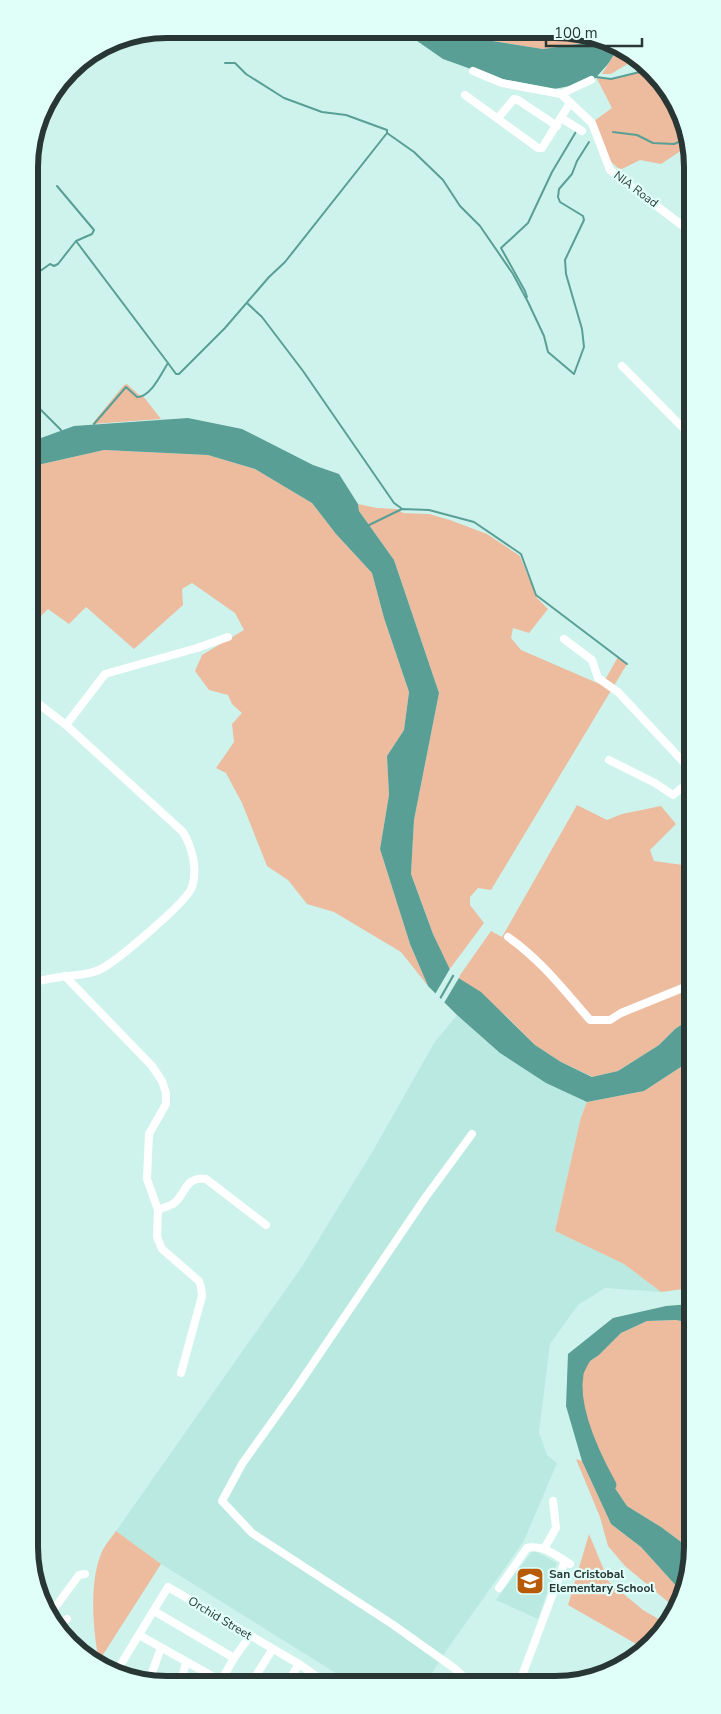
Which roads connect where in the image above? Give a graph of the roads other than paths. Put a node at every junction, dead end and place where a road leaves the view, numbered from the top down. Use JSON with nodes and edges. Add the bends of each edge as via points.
{"nodes":[{"id":1,"x":473,"y":72,"type":"dead end"},
{"id":2,"x":591,"y":80,"type":"dead end"},
{"id":3,"x":562,"y":94,"type":"junction"},
{"id":4,"x":465,"y":95,"type":"dead end"},
{"id":5,"x":570,"y":103,"type":"junction"},
{"id":6,"x":498,"y":118,"type":"junction"},
{"id":7,"x":561,"y":118,"type":"junction"},
{"id":8,"x":557,"y":126,"type":"junction"},
{"id":9,"x":582,"y":130,"type":"dead end"},
{"id":10,"x":684,"y":227,"type":"edge"},
{"id":11,"x":622,"y":366,"type":"dead end"},
{"id":12,"x":684,"y":430,"type":"edge"},
{"id":13,"x":228,"y":636,"type":"dead end"},
{"id":14,"x":564,"y":639,"type":"dead end"},
{"id":15,"x":38,"y":704,"type":"edge"},
{"id":16,"x":66,"y":726,"type":"junction"},
{"id":17,"x":609,"y":760,"type":"dead end"},
{"id":18,"x":684,"y":762,"type":"edge"},
{"id":19,"x":684,"y":785,"type":"edge"},
{"id":20,"x":508,"y":937,"type":"dead end"},
{"id":21,"x":65,"y":976,"type":"junction"},
{"id":22,"x":38,"y":980,"type":"edge"},
{"id":23,"x":683,"y":988,"type":"edge"},
{"id":24,"x":472,"y":1134,"type":"dead end"},
{"id":25,"x":158,"y":1210,"type":"junction"},
{"id":26,"x":266,"y":1225,"type":"dead end"},
{"id":27,"x":181,"y":1373,"type":"dead end"},
{"id":28,"x":553,"y":1501,"type":"dead end"},
{"id":29,"x":544,"y":1549,"type":"junction"},
{"id":30,"x":85,"y":1574,"type":"dead end"},
{"id":31,"x":499,"y":1588,"type":"dead end"},
{"id":32,"x":54,"y":1609,"type":"edge"},
{"id":33,"x":154,"y":1611,"type":"junction"},
{"id":34,"x":67,"y":1619,"type":"dead end"},
{"id":35,"x":62,"y":1622,"type":"edge"},
{"id":36,"x":139,"y":1635,"type":"junction"},
{"id":37,"x":250,"y":1636,"type":"junction"},
{"id":38,"x":161,"y":1648,"type":"junction"},
{"id":39,"x":272,"y":1650,"type":"junction"},
{"id":40,"x":234,"y":1658,"type":"junction"},
{"id":41,"x":186,"y":1662,"type":"junction"},
{"id":42,"x":299,"y":1664,"type":"junction"},
{"id":43,"x":120,"y":1668,"type":"edge"},
{"id":44,"x":151,"y":1675,"type":"edge"},
{"id":45,"x":184,"y":1676,"type":"edge"},
{"id":46,"x":212,"y":1676,"type":"edge"},
{"id":47,"x":224,"y":1676,"type":"edge"},
{"id":48,"x":256,"y":1676,"type":"edge"},
{"id":49,"x":292,"y":1676,"type":"edge"},
{"id":50,"x":316,"y":1676,"type":"edge"},
{"id":51,"x":463,"y":1676,"type":"edge"},
{"id":52,"x":522,"y":1676,"type":"edge"}],
"edges":[{"from":1,"to":3,"type":"street","via":[[502,83]]},
{"from":2,"to":3,"type":"street"},
{"from":3,"to":5,"type":"street","name":"NIA Road"},
{"from":4,"to":6,"type":"street"},
{"from":5,"to":7,"type":"street"},
{"from":5,"to":10,"type":"street","name":"NIA Road","via":[[592,123],[610,170]]},
{"from":6,"to":8,"type":"street","via":[[510,102],[518,100]]},
{"from":6,"to":8,"type":"street","via":[[538,148],[545,145]]},
{"from":7,"to":8,"type":"street"},
{"from":7,"to":9,"type":"street"},
{"from":11,"to":12,"type":"street"},
{"from":13,"to":16,"type":"street","via":[[105,674]]},
{"from":14,"to":18,"type":"street","via":[[592,660],[598,678],[618,692]]},
{"from":15,"to":16,"type":"street"},
{"from":16,"to":21,"type":"street","via":[[182,832],[189,842],[195,873],[192,888],[181,902],[117,960],[88,974]]},
{"from":17,"to":19,"type":"street","via":[[672,795]]},
{"from":20,"to":23,"type":"street","via":[[527,951],[590,1020],[610,1020]]},
{"from":21,"to":22,"type":"street"},
{"from":21,"to":25,"type":"street","via":[[152,1066],[162,1082],[166,1104],[149,1134],[147,1179]]},
{"from":24,"to":51,"type":"street","via":[[242,1464],[222,1501],[252,1533],[392,1624]]},
{"from":25,"to":26,"type":"street","via":[[174,1203],[191,1181],[206,1178]]},
{"from":25,"to":27,"type":"street","via":[[157,1237],[162,1249],[201,1287],[202,1296]]},
{"from":28,"to":29,"type":"street","via":[[556,1528]]},
{"from":29,"to":31,"type":"street","via":[[527,1548]]},
{"from":29,"to":52,"type":"street","via":[[568,1562]]},
{"from":30,"to":32,"type":"street","via":[[79,1575]]},
{"from":33,"to":36,"type":"street"},
{"from":33,"to":37,"type":"street","name":"Orchid Street","via":[[168,1587]]},
{"from":33,"to":40,"type":"street"},
{"from":34,"to":35,"type":"street"},
{"from":36,"to":38,"type":"street"},
{"from":36,"to":43,"type":"street"},
{"from":37,"to":39,"type":"street","name":"Orchid Street"},
{"from":37,"to":40,"type":"street"},
{"from":38,"to":41,"type":"street"},
{"from":38,"to":44,"type":"street"},
{"from":39,"to":42,"type":"street","name":"Orchid Street"},
{"from":39,"to":48,"type":"street"},
{"from":40,"to":47,"type":"street"},
{"from":41,"to":45,"type":"street"},
{"from":41,"to":46,"type":"street"},
{"from":42,"to":49,"type":"street"},
{"from":42,"to":50,"type":"street","name":"Orchid Street"}]}
